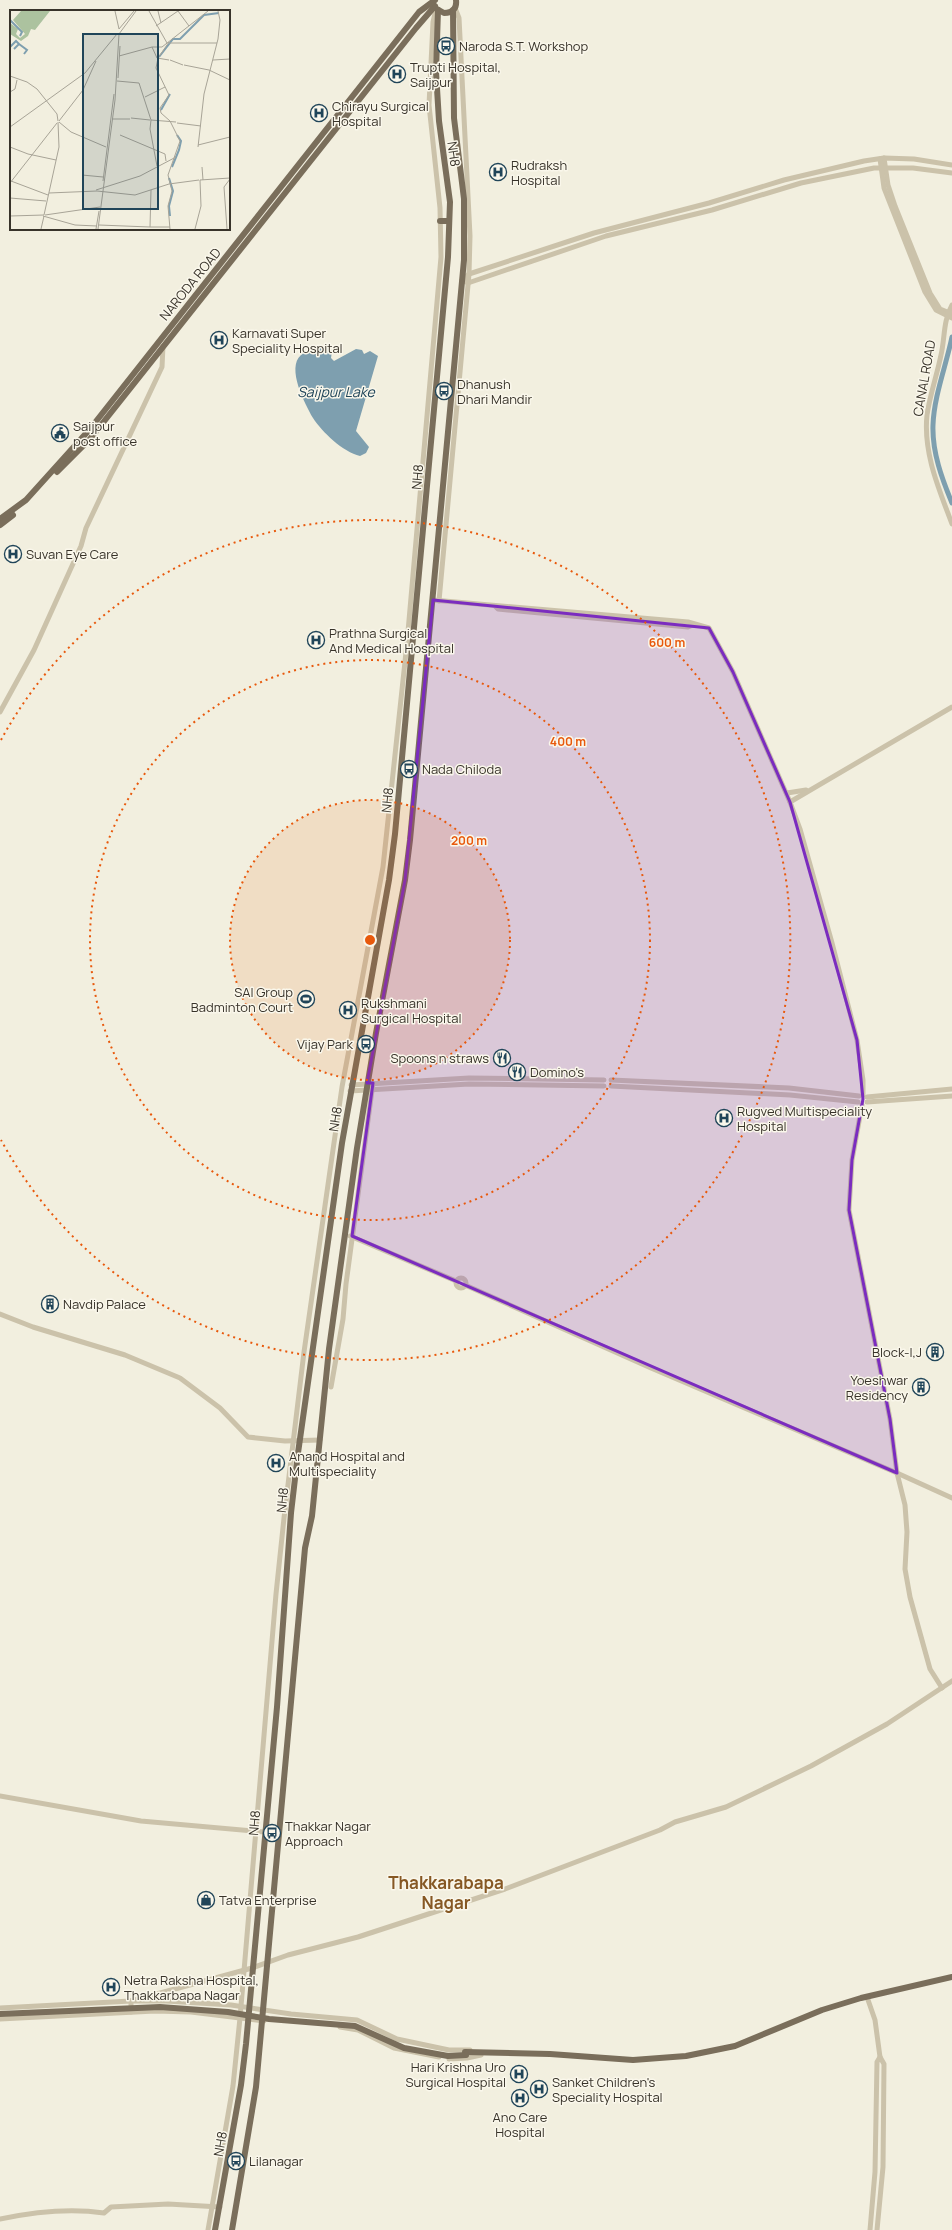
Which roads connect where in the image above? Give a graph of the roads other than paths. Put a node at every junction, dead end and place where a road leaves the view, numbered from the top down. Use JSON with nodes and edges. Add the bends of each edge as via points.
{"nodes":[{"id":1,"x":456,"y":4,"type":"edge"},
{"id":2,"x":436,"y":5,"type":"edge"},
{"id":3,"x":361,"y":92,"type":"junction"},
{"id":4,"x":882,"y":159,"type":"junction"},
{"id":5,"x":952,"y":165,"type":"edge"},
{"id":6,"x":883,"y":168,"type":"junction"},
{"id":7,"x":952,"y":173,"type":"edge"},
{"id":8,"x":440,"y":221,"type":"junction"},
{"id":9,"x":449,"y":221,"type":"junction"},
{"id":10,"x":469,"y":274,"type":"junction"},
{"id":11,"x":462,"y":280,"type":"junction"},
{"id":12,"x":468,"y":284,"type":"junction"},
{"id":13,"x":952,"y":305,"type":"edge"},
{"id":14,"x":949,"y":315,"type":"edge"},
{"id":15,"x":163,"y":345,"type":"junction"},
{"id":16,"x":455,"y":351,"type":"junction"},
{"id":17,"x":462,"y":351,"type":"junction"},
{"id":18,"x":29,"y":500,"type":"junction"},
{"id":19,"x":0,"y":520,"type":"edge"},
{"id":20,"x":952,"y":524,"type":"edge"},
{"id":21,"x":0,"y":525,"type":"edge"},
{"id":22,"x":436,"y":600,"type":"junction"},
{"id":23,"x":952,"y":708,"type":"edge"},
{"id":24,"x":0,"y":712,"type":"edge"},
{"id":25,"x":809,"y":789,"type":"junction"},
{"id":26,"x":786,"y":793,"type":"junction"},
{"id":27,"x":790,"y":802,"type":"junction"},
{"id":28,"x":469,"y":1078,"type":"junction"},
{"id":29,"x":604,"y":1080,"type":"junction"},
{"id":30,"x":611,"y":1080,"type":"junction"},
{"id":31,"x":469,"y":1084,"type":"junction"},
{"id":32,"x":604,"y":1086,"type":"junction"},
{"id":33,"x":611,"y":1086,"type":"junction"},
{"id":34,"x":370,"y":1087,"type":"junction"},
{"id":35,"x":351,"y":1088,"type":"junction"},
{"id":36,"x":952,"y":1088,"type":"edge"},
{"id":37,"x":952,"y":1096,"type":"edge"},
{"id":38,"x":863,"y":1099,"type":"junction"},
{"id":39,"x":344,"y":1233,"type":"junction"},
{"id":40,"x":352,"y":1236,"type":"junction"},
{"id":41,"x":0,"y":1314,"type":"edge"},
{"id":42,"x":331,"y":1387,"type":"dead end"},
{"id":43,"x":297,"y":1440,"type":"junction"},
{"id":44,"x":320,"y":1440,"type":"junction"},
{"id":45,"x":897,"y":1472,"type":"junction"},
{"id":46,"x":952,"y":1498,"type":"edge"},
{"id":47,"x":952,"y":1681,"type":"edge"},
{"id":48,"x":942,"y":1688,"type":"junction"},
{"id":49,"x":0,"y":1796,"type":"edge"},
{"id":50,"x":257,"y":1831,"type":"junction"},
{"id":51,"x":264,"y":1832,"type":"junction"},
{"id":52,"x":268,"y":1962,"type":"junction"},
{"id":53,"x":252,"y":1968,"type":"junction"},
{"id":54,"x":245,"y":1970,"type":"junction"},
{"id":55,"x":952,"y":1972,"type":"edge"},
{"id":56,"x":952,"y":1977,"type":"edge"},
{"id":57,"x":943,"y":1978,"type":"junction"},
{"id":58,"x":867,"y":1997,"type":"junction"},
{"id":59,"x":131,"y":2001,"type":"junction"},
{"id":60,"x":241,"y":2006,"type":"junction"},
{"id":61,"x":0,"y":2008,"type":"edge"},
{"id":62,"x":249,"y":2008,"type":"junction"},
{"id":63,"x":263,"y":2010,"type":"junction"},
{"id":64,"x":0,"y":2011,"type":"edge"},
{"id":65,"x":131,"y":2012,"type":"junction"},
{"id":66,"x":0,"y":2014,"type":"edge"},
{"id":67,"x":240,"y":2018,"type":"junction"},
{"id":68,"x":0,"y":2019,"type":"edge"},
{"id":69,"x":248,"y":2019,"type":"junction"},
{"id":70,"x":262,"y":2021,"type":"junction"},
{"id":71,"x":483,"y":2053,"type":"junction"},
{"id":72,"x":465,"y":2054,"type":"junction"},
{"id":73,"x":880,"y":2056,"type":"junction"},
{"id":74,"x":212,"y":2206,"type":"junction"},
{"id":75,"x":220,"y":2207,"type":"junction"},
{"id":76,"x":0,"y":2219,"type":"edge"},
{"id":77,"x":208,"y":2230,"type":"edge"},
{"id":78,"x":216,"y":2230,"type":"edge"},
{"id":79,"x":232,"y":2230,"type":"edge"},
{"id":80,"x":870,"y":2230,"type":"edge"},
{"id":81,"x":877,"y":2230,"type":"edge"}],
"edges":[{"from":1,"to":2,"type":"main road","via":[[444,13]]},
{"from":1,"to":10,"type":"street","via":[[459,18],[470,236]]},
{"from":1,"to":11,"type":"main road","name":"NH8","via":[[454,118],[464,199]]},
{"from":2,"to":3,"type":"main road","name":"NARODA ROAD"},
{"from":2,"to":8,"type":"street","via":[[429,105]]},
{"from":2,"to":9,"type":"main road","name":"NH8","via":[[436,72],[439,121],[450,202]]},
{"from":3,"to":15,"type":"main road","name":"NARODA ROAD"},
{"from":3,"to":18,"type":"main road","name":"NARODA ROAD","via":[[90,429]]},
{"from":4,"to":5,"type":"street","via":[[914,159]]},
{"from":4,"to":6,"type":"street"},
{"from":4,"to":10,"type":"street","via":[[790,179],[594,233]]},
{"from":6,"to":7,"type":"street","via":[[913,168]]},
{"from":6,"to":12,"type":"street","via":[[802,184],[712,210],[606,236]]},
{"from":6,"to":14,"type":"street","via":[[895,206],[930,293],[940,308]]},
{"from":8,"to":9,"type":"main road"},
{"from":8,"to":43,"type":"street","via":[[440,272],[384,867],[342,1087],[304,1352]]},
{"from":9,"to":35,"type":"main road","name":"NH8","via":[[448,257],[395,834]]},
{"from":10,"to":11,"type":"street"},
{"from":10,"to":12,"type":"street"},
{"from":11,"to":12,"type":"street"},
{"from":11,"to":16,"type":"main road","name":"NH8"},
{"from":12,"to":17,"type":"street"},
{"from":13,"to":14,"type":"street","name":"CANAL ROAD"},
{"from":14,"to":20,"type":"street","name":"CANAL ROAD","via":[[931,393],[927,439],[934,478]]},
{"from":15,"to":18,"type":"main road","name":"NARODA ROAD","via":[[90,439]]},
{"from":15,"to":24,"type":"street","via":[[162,367],[86,528],[81,546],[34,650]]},
{"from":16,"to":17,"type":"main road"},
{"from":16,"to":22,"type":"main road","name":"NH8"},
{"from":17,"to":22,"type":"street"},
{"from":18,"to":19,"type":"main road","name":"NARODA ROAD"},
{"from":18,"to":21,"type":"main road","name":"NARODA ROAD"},
{"from":22,"to":26,"type":"street","via":[[495,606],[506,610],[709,628],[733,672]]},
{"from":22,"to":34,"type":"main road","name":"NH8","via":[[410,867]]},
{"from":23,"to":25,"type":"street","via":[[854,766]]},
{"from":25,"to":26,"type":"street"},
{"from":25,"to":27,"type":"street"},
{"from":26,"to":27,"type":"street"},
{"from":27,"to":38,"type":"street","via":[[832,943],[857,1040]]},
{"from":28,"to":29,"type":"street"},
{"from":28,"to":31,"type":"street"},
{"from":28,"to":34,"type":"street"},
{"from":29,"to":30,"type":"street"},
{"from":29,"to":32,"type":"street"},
{"from":30,"to":33,"type":"street"},
{"from":30,"to":38,"type":"street","via":[[789,1088]]},
{"from":31,"to":32,"type":"street"},
{"from":31,"to":34,"type":"street"},
{"from":32,"to":33,"type":"street"},
{"from":33,"to":38,"type":"street"},
{"from":34,"to":35,"type":"street"},
{"from":34,"to":39,"type":"main road","name":"NH8"},
{"from":34,"to":40,"type":"street"},
{"from":35,"to":43,"type":"main road","name":"NH8"},
{"from":36,"to":38,"type":"street"},
{"from":37,"to":38,"type":"street"},
{"from":38,"to":45,"type":"street","via":[[852,1160],[849,1210],[890,1419]]},
{"from":39,"to":40,"type":"street"},
{"from":39,"to":44,"type":"main road","name":"NH8"},
{"from":40,"to":42,"type":"street","via":[[339,1350]]},
{"from":40,"to":45,"type":"street","via":[[456,1281],[462,1278],[465,1285],[731,1403]]},
{"from":41,"to":43,"type":"street","via":[[33,1327],[125,1355],[180,1378],[220,1408],[248,1437]]},
{"from":43,"to":44,"type":"street"},
{"from":43,"to":50,"type":"street","via":[[276,1594]]},
{"from":43,"to":51,"type":"main road","name":"NH8"},
{"from":44,"to":52,"type":"main road","name":"NH8","via":[[312,1516],[305,1548]]},
{"from":45,"to":46,"type":"street"},
{"from":45,"to":48,"type":"street","via":[[907,1532],[905,1569],[910,1597],[930,1669]]},
{"from":47,"to":48,"type":"street"},
{"from":48,"to":52,"type":"street","via":[[887,1724],[811,1766],[726,1807],[675,1822],[506,1889]]},
{"from":49,"to":50,"type":"street","via":[[141,1821]]},
{"from":50,"to":51,"type":"street"},
{"from":50,"to":54,"type":"street"},
{"from":51,"to":53,"type":"main road","name":"NH8"},
{"from":52,"to":53,"type":"street"},
{"from":52,"to":63,"type":"main road","name":"NH8"},
{"from":53,"to":54,"type":"street"},
{"from":53,"to":62,"type":"main road","name":"NH8"},
{"from":54,"to":59,"type":"street"},
{"from":54,"to":60,"type":"street"},
{"from":55,"to":57,"type":"main road"},
{"from":56,"to":57,"type":"main road"},
{"from":57,"to":58,"type":"main road"},
{"from":58,"to":71,"type":"main road","via":[[822,2010],[735,2046],[686,2056],[633,2060],[550,2054]]},
{"from":58,"to":73,"type":"street","via":[[875,2020]]},
{"from":59,"to":60,"type":"street"},
{"from":59,"to":61,"type":"street"},
{"from":59,"to":65,"type":"street"},
{"from":60,"to":62,"type":"street"},
{"from":60,"to":67,"type":"street"},
{"from":62,"to":63,"type":"street"},
{"from":62,"to":69,"type":"main road","name":"NH8"},
{"from":63,"to":70,"type":"main road","name":"NH8"},
{"from":63,"to":71,"type":"street","via":[[357,2020],[397,2039],[442,2049]]},
{"from":64,"to":72,"type":"main road","bridge":true,"via":[[160,2004],[229,2009],[270,2016],[355,2023],[405,2044]]},
{"from":65,"to":67,"type":"street","via":[[191,2012]]},
{"from":65,"to":68,"type":"street"},
{"from":66,"to":72,"type":"main road","bridge":true,"via":[[160,2008],[228,2012],[269,2019],[355,2026],[404,2048],[448,2056]]},
{"from":67,"to":69,"type":"street"},
{"from":67,"to":74,"type":"street","via":[[233,2086]]},
{"from":69,"to":70,"type":"street"},
{"from":69,"to":75,"type":"main road","name":"NH8","via":[[241,2085]]},
{"from":70,"to":71,"type":"street","via":[[358,2030],[394,2048],[448,2059],[467,2058]]},
{"from":70,"to":79,"type":"main road","name":"NH8","via":[[256,2087]]},
{"from":71,"to":72,"type":"main road"},
{"from":73,"to":80,"type":"street","via":[[877,2062],[875,2172]]},
{"from":73,"to":81,"type":"street","via":[[884,2064],[883,2167]]},
{"from":74,"to":75,"type":"street"},
{"from":74,"to":76,"type":"street","via":[[168,2204],[111,2207],[104,2213],[86,2210]]},
{"from":74,"to":77,"type":"street"},
{"from":75,"to":78,"type":"main road","name":"NH8"}]}
